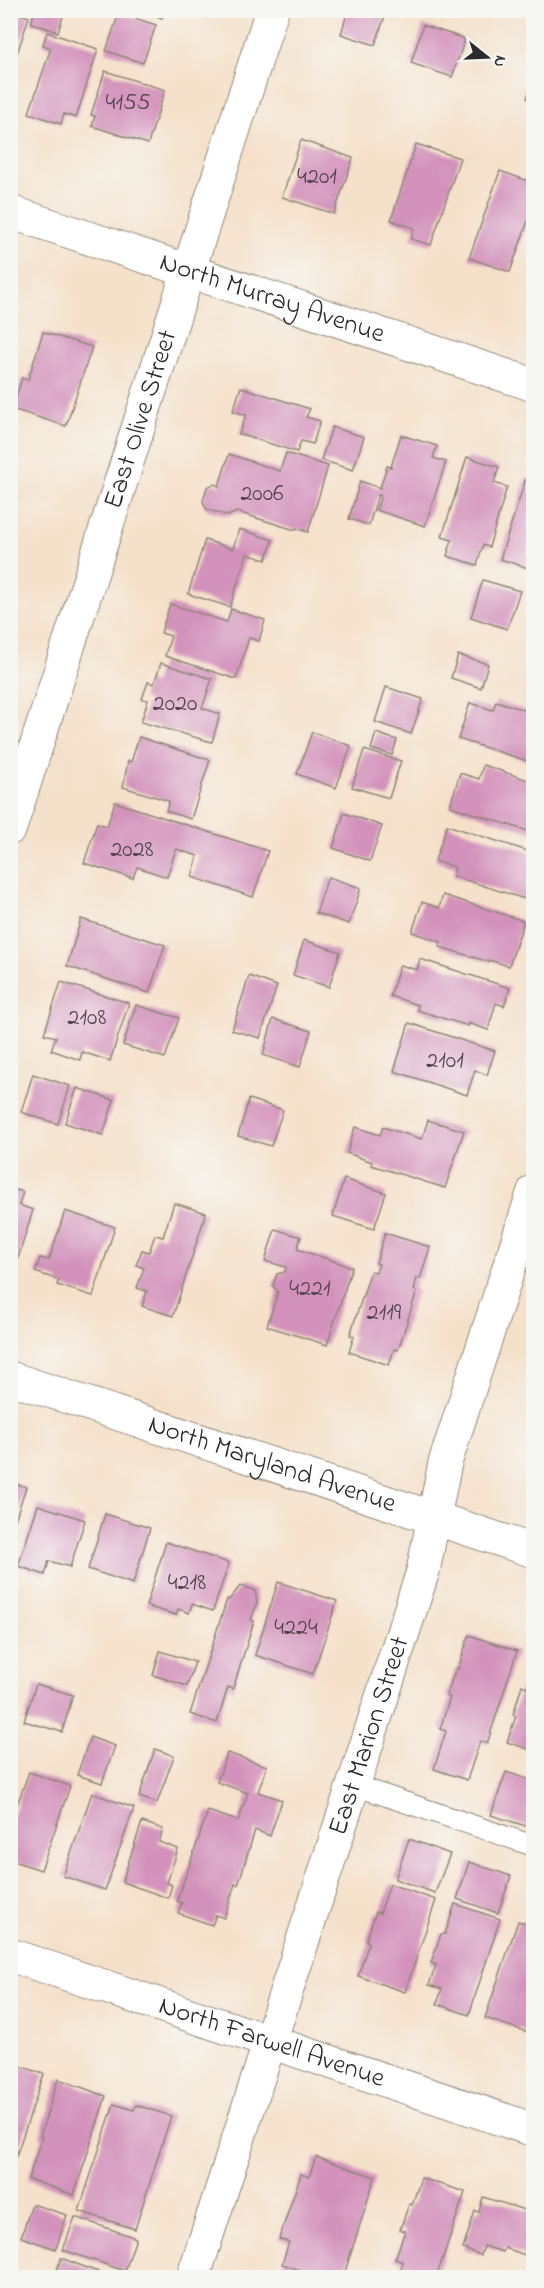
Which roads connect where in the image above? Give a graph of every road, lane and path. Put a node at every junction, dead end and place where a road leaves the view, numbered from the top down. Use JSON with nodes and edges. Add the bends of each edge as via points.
{"nodes":[{"id":1,"x":272,"y":10,"type":"edge"},
{"id":2,"x":10,"y":212,"type":"edge"},
{"id":3,"x":188,"y":271,"type":"junction"},
{"id":4,"x":534,"y":385,"type":"edge"},
{"id":5,"x":10,"y":828,"type":"edge"},
{"id":6,"x":534,"y":1191,"type":"edge"},
{"id":7,"x":10,"y":1378,"type":"edge"},
{"id":8,"x":434,"y":1518,"type":"junction"},
{"id":9,"x":534,"y":1551,"type":"edge"},
{"id":10,"x":354,"y":1785,"type":"junction"},
{"id":11,"x":534,"y":1846,"type":"edge"},
{"id":12,"x":10,"y":1955,"type":"edge"},
{"id":13,"x":270,"y":2041,"type":"junction"},
{"id":14,"x":534,"y":2130,"type":"edge"},
{"id":15,"x":193,"y":2277,"type":"edge"}],
"edges":[{"from":1,"to":3,"type":"street","name":"East Olive Street"},
{"from":2,"to":3,"type":"street","name":"North Murray Avenue"},
{"from":3,"to":4,"type":"street","name":"North Murray Avenue"},
{"from":3,"to":5,"type":"street","name":"East Olive Street"},
{"from":6,"to":8,"type":"street","name":"East Marion Street","via":[[445,1463]]},
{"from":7,"to":8,"type":"street","name":"North Maryland Avenue"},
{"from":8,"to":9,"type":"street","name":"North Maryland Avenue"},
{"from":8,"to":10,"type":"street","name":"East Marion Street","via":[[423,1571]]},
{"from":10,"to":11,"type":"lane"},
{"from":10,"to":13,"type":"street","name":"East Marion Street"},
{"from":12,"to":13,"type":"street","name":"North Farwell Avenue"},
{"from":13,"to":14,"type":"street","name":"North Farwell Avenue"},
{"from":13,"to":15,"type":"street","name":"East Marion Street"}]}
